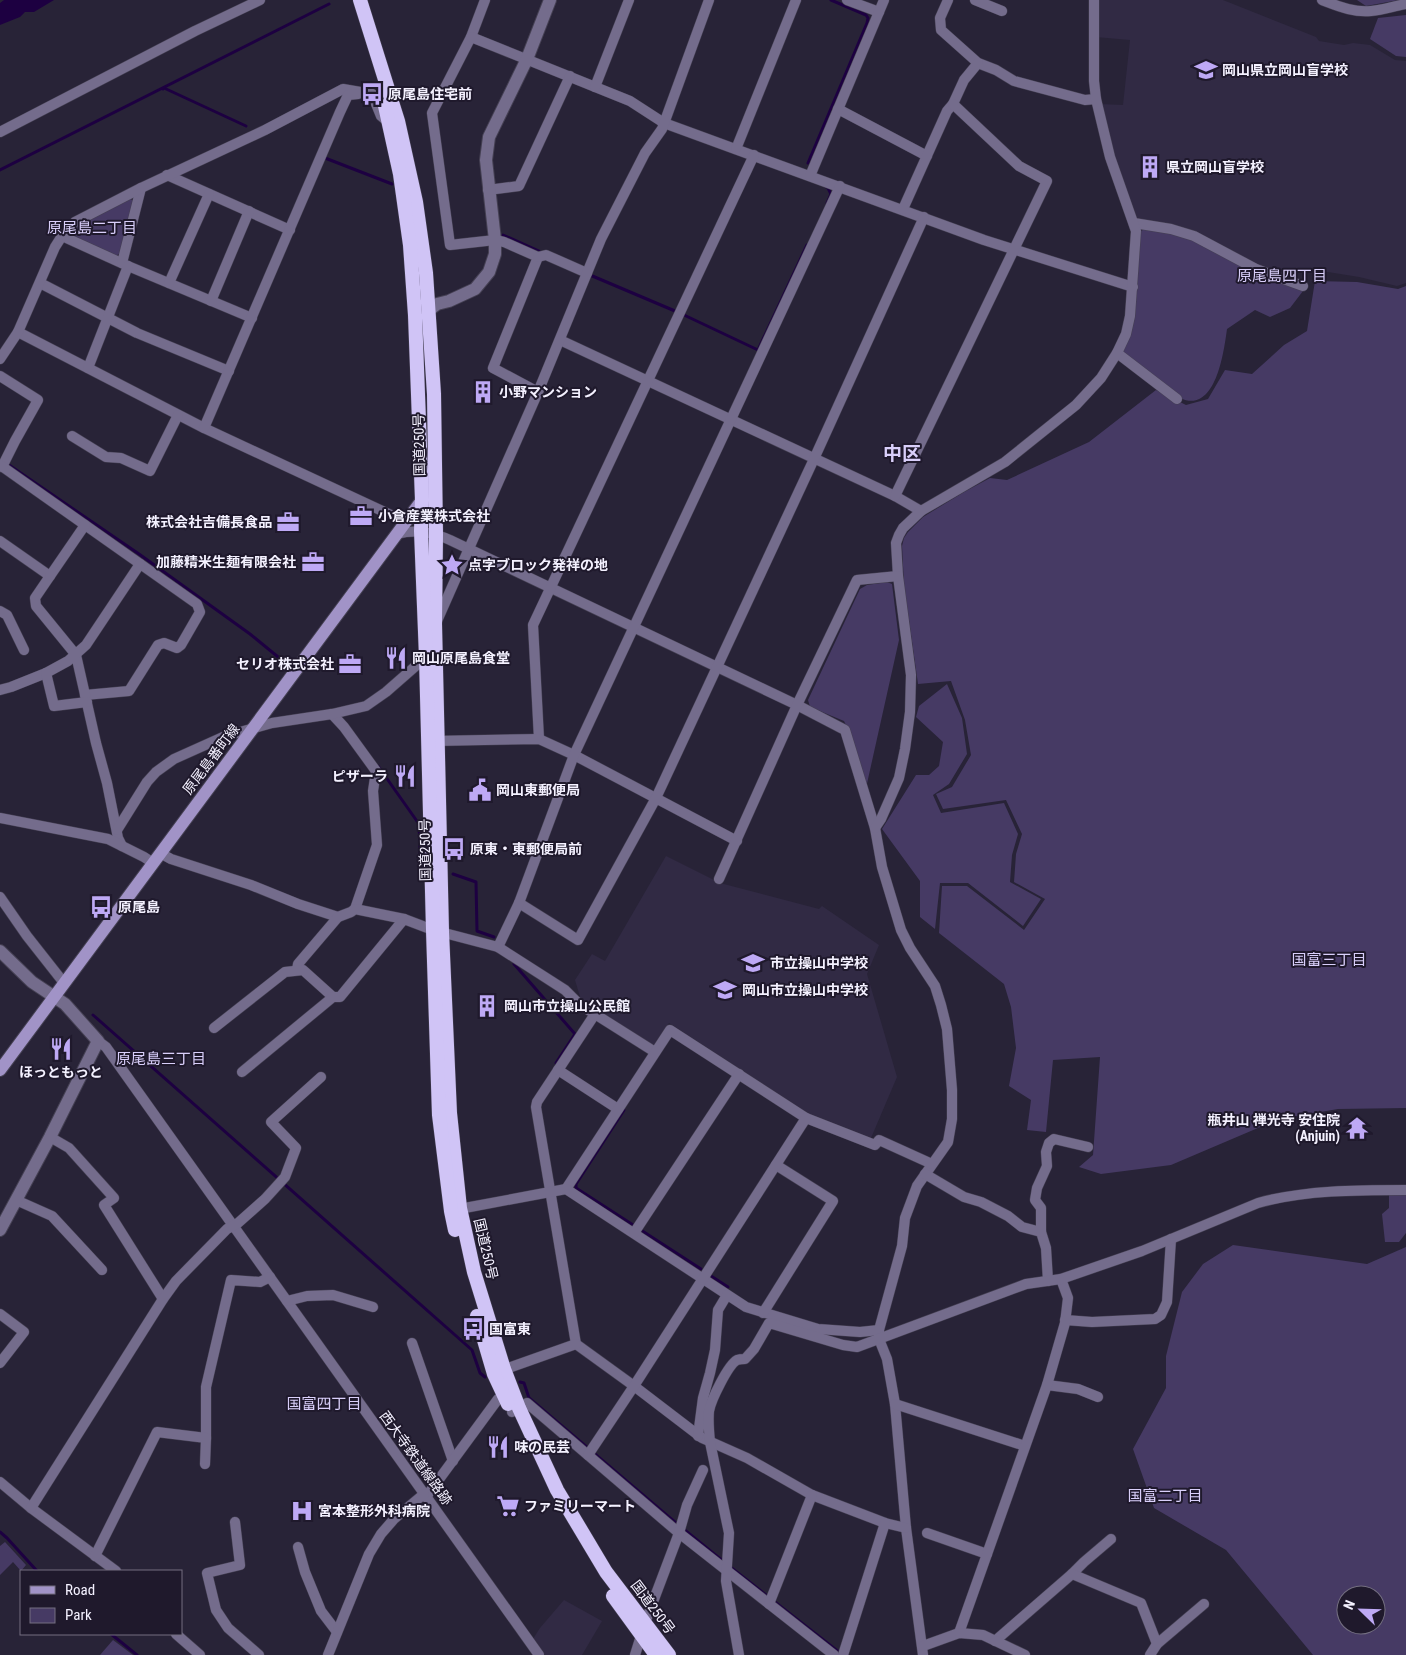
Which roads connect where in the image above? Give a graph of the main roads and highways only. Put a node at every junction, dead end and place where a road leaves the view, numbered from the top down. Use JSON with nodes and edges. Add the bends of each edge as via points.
{"nodes":[{"id":1,"x":352,"y":0,"type":"edge"},
{"id":2,"x":360,"y":0,"type":"edge"},
{"id":3,"x":436,"y":461,"type":"junction"},
{"id":4,"x":422,"y":500,"type":"junction"},
{"id":5,"x":434,"y":741,"type":"junction"},
{"id":6,"x":0,"y":1070,"type":"edge"},
{"id":7,"x":499,"y":1372,"type":"junction"},
{"id":8,"x":515,"y":1410,"type":"junction"},
{"id":9,"x":643,"y":1629,"type":"junction"},
{"id":10,"x":656,"y":1655,"type":"edge"},
{"id":11,"x":669,"y":1655,"type":"edge"}],
"edges":[{"from":1,"to":4,"type":"highway","name":"国道250号","via":[[389,123],[410,244]]},
{"from":2,"to":3,"type":"highway","name":"国道250号","via":[[406,152],[416,202],[433,359]]},
{"from":3,"to":4,"type":"main road","name":"原尾島番町線"},
{"from":3,"to":5,"type":"highway","name":"国道250号"},
{"from":4,"to":5,"type":"highway","name":"国道250号","via":[[426,651]]},
{"from":4,"to":6,"type":"main road","name":"原尾島番町線"},
{"from":5,"to":7,"type":"highway","name":"国道250号","via":[[439,1114],[466,1276]]},
{"from":7,"to":8,"type":"highway","name":"国道250号"},
{"from":7,"to":8,"type":"highway","name":"国道250号","via":[[504,1396]]},
{"from":8,"to":9,"type":"highway","name":"国道250号","via":[[549,1494],[598,1574]]},
{"from":9,"to":10,"type":"highway","name":"国道250号"},
{"from":9,"to":11,"type":"highway","name":"国道250号"}]}
